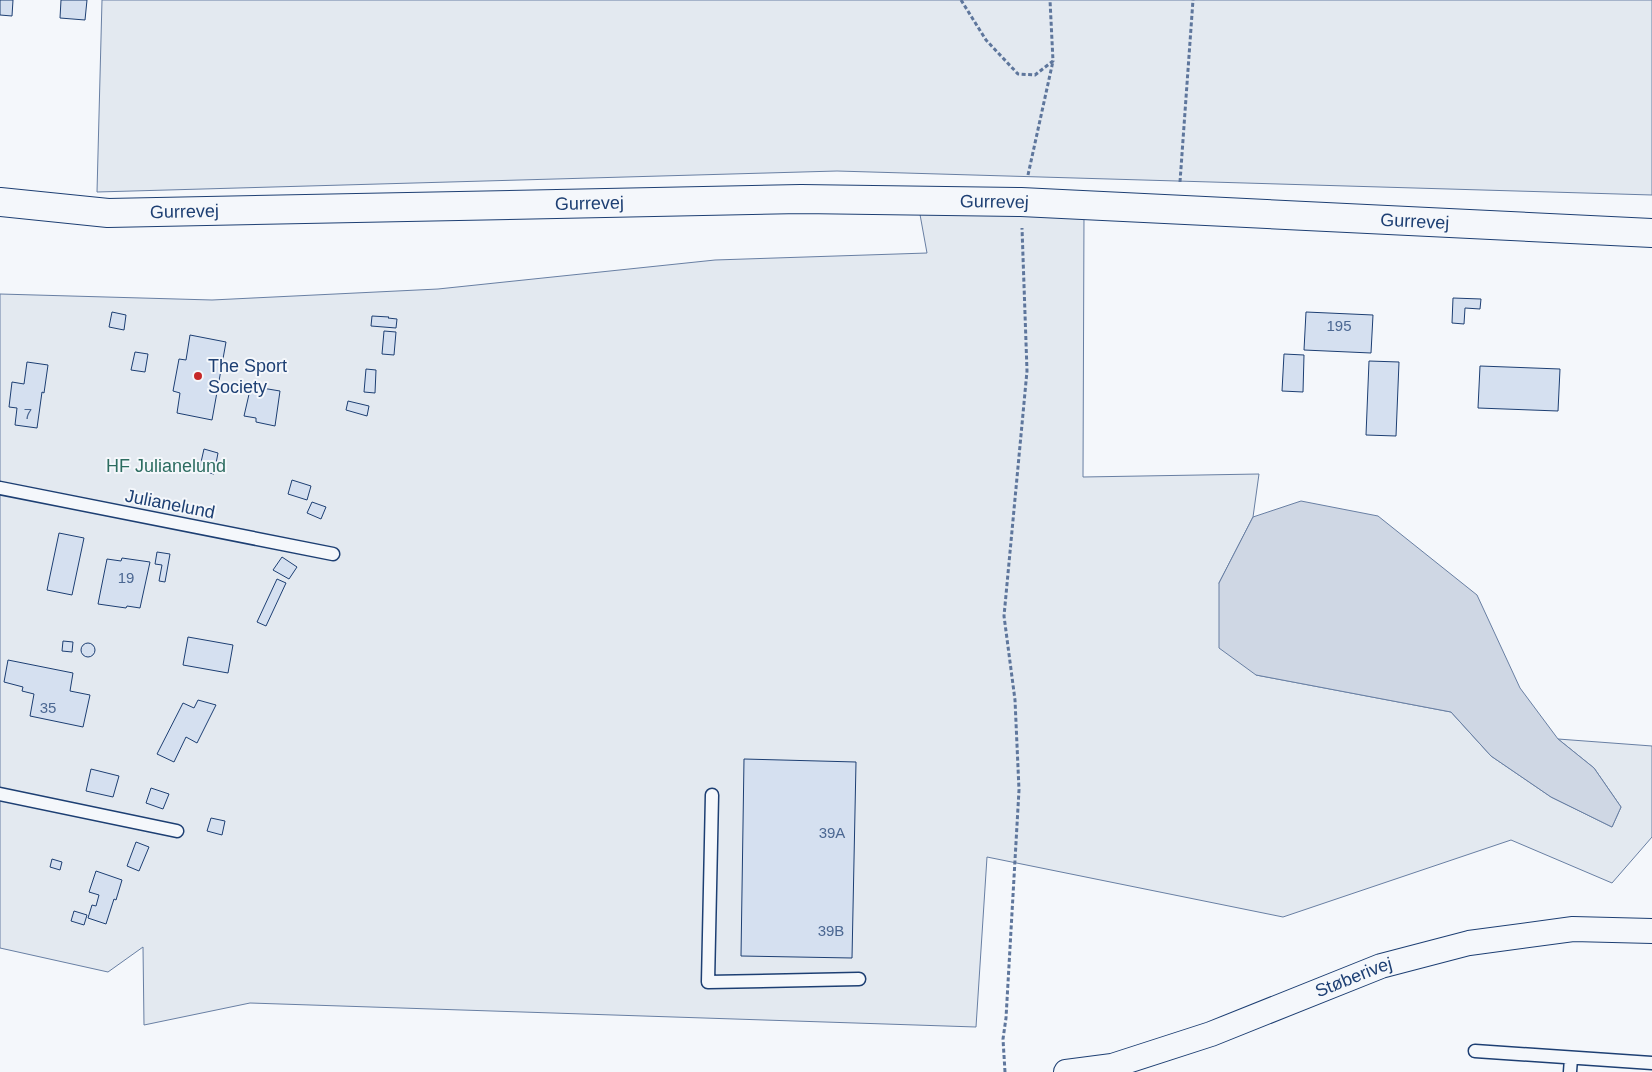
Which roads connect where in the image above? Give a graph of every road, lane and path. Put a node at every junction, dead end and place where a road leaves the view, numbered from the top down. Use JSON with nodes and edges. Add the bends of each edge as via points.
{"nodes":[{"id":1,"x":960,"y":0,"type":"edge"},
{"id":2,"x":1050,"y":0,"type":"edge"},
{"id":3,"x":1192,"y":0,"type":"edge"},
{"id":4,"x":1053,"y":60,"type":"junction"},
{"id":5,"x":0,"y":202,"type":"edge"},
{"id":6,"x":1021,"y":202,"type":"junction"},
{"id":7,"x":1178,"y":210,"type":"junction"},
{"id":8,"x":1652,"y":233,"type":"edge"},
{"id":9,"x":0,"y":488,"type":"edge"},
{"id":10,"x":333,"y":554,"type":"dead end"},
{"id":11,"x":0,"y":794,"type":"edge"},
{"id":12,"x":712,"y":796,"type":"dead end"},
{"id":13,"x":177,"y":831,"type":"dead end"},
{"id":14,"x":1652,"y":931,"type":"edge"},
{"id":15,"x":859,"y":979,"type":"dead end"},
{"id":16,"x":1475,"y":1051,"type":"dead end"},
{"id":17,"x":1571,"y":1058,"type":"junction"},
{"id":18,"x":1652,"y":1063,"type":"edge"},
{"id":19,"x":1005,"y":1072,"type":"edge"},
{"id":20,"x":1066,"y":1072,"type":"edge"},
{"id":21,"x":1570,"y":1072,"type":"edge"}],
"edges":[{"from":1,"to":4,"type":"path","via":[[986,40],[1018,74],[1035,75]]},
{"from":2,"to":4,"type":"path"},
{"from":3,"to":7,"type":"path"},
{"from":4,"to":6,"type":"path"},
{"from":5,"to":6,"type":"street","name":"Gurrevej","via":[[108,213],[801,198]]},
{"from":6,"to":7,"type":"street","name":"Gurrevej"},
{"from":6,"to":19,"type":"path","via":[[1027,371],[1004,616],[1015,700],[1019,790],[1003,1039]]},
{"from":7,"to":8,"type":"street","name":"Gurrevej"},
{"from":9,"to":10,"type":"lane","name":"Julianelund"},
{"from":11,"to":13,"type":"lane"},
{"from":12,"to":15,"type":"lane","via":[[708,982]]},
{"from":14,"to":20,"type":"street","name":"Støberivej","via":[[1573,929],[1469,943],[1381,966],[1211,1034],[1112,1066]]},
{"from":16,"to":17,"type":"lane"},
{"from":17,"to":18,"type":"lane"},
{"from":17,"to":21,"type":"lane"}]}
